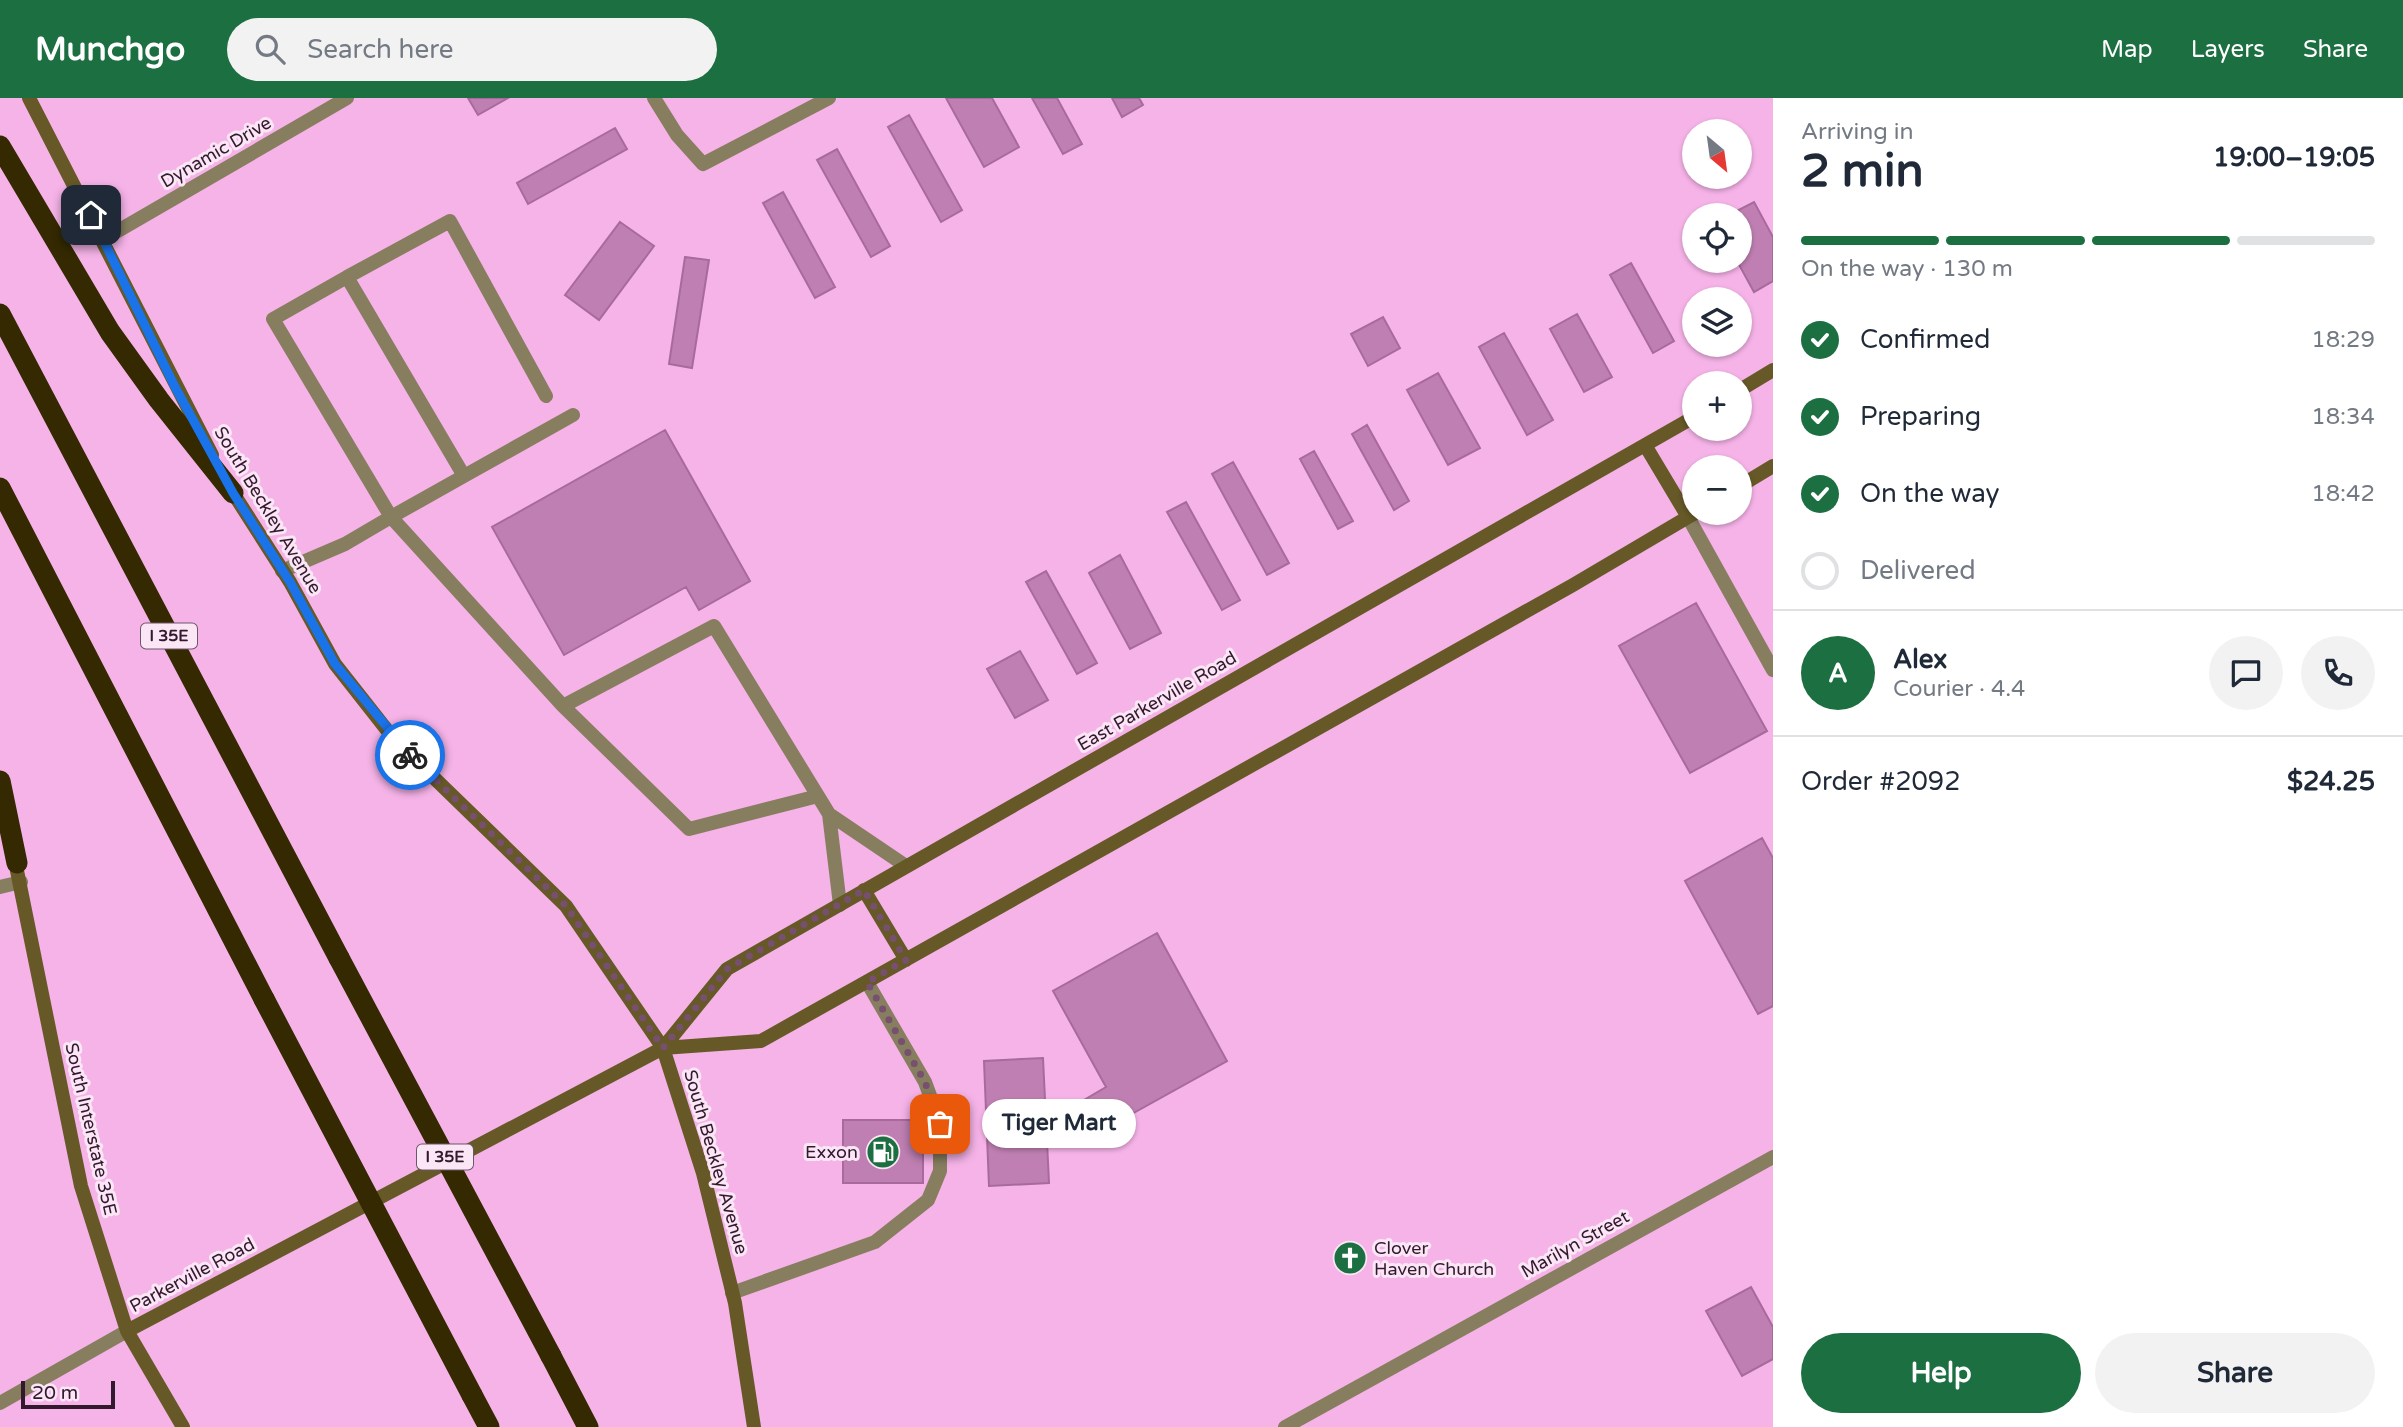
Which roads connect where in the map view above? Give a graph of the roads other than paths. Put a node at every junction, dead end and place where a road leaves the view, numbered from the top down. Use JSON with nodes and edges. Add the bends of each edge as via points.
{"nodes":[{"id":1,"x":29,"y":98,"type":"edge"},
{"id":2,"x":347,"y":98,"type":"edge"},
{"id":3,"x":654,"y":98,"type":"edge"},
{"id":4,"x":829,"y":98,"type":"edge"},
{"id":5,"x":0,"y":146,"type":"edge"},
{"id":6,"x":104,"y":239,"type":"junction"},
{"id":7,"x":346,"y":277,"type":"junction"},
{"id":8,"x":0,"y":314,"type":"edge"},
{"id":9,"x":1773,"y":370,"type":"edge"},
{"id":10,"x":1752,"y":383,"type":"edge"},
{"id":11,"x":546,"y":396,"type":"dead end"},
{"id":12,"x":573,"y":415,"type":"dead end"},
{"id":13,"x":1682,"y":424,"type":"edge"},
{"id":14,"x":1645,"y":445,"type":"junction"},
{"id":15,"x":1773,"y":466,"type":"edge"},
{"id":16,"x":464,"y":476,"type":"junction"},
{"id":17,"x":1752,"y":479,"type":"edge"},
{"id":18,"x":0,"y":488,"type":"edge"},
{"id":19,"x":233,"y":493,"type":"junction"},
{"id":20,"x":1682,"y":501,"type":"edge"},
{"id":21,"x":391,"y":517,"type":"junction"},
{"id":22,"x":1682,"y":520,"type":"edge"},
{"id":23,"x":1696,"y":525,"type":"edge"},
{"id":24,"x":282,"y":571,"type":"junction"},
{"id":25,"x":1773,"y":670,"type":"edge"},
{"id":26,"x":563,"y":706,"type":"junction"},
{"id":27,"x":0,"y":781,"type":"edge"},
{"id":28,"x":818,"y":796,"type":"junction"},
{"id":29,"x":829,"y":814,"type":"junction"},
{"id":30,"x":0,"y":827,"type":"edge"},
{"id":31,"x":906,"y":866,"type":"junction"},
{"id":32,"x":19,"y":872,"type":"junction"},
{"id":33,"x":0,"y":887,"type":"edge"},
{"id":34,"x":864,"y":890,"type":"junction"},
{"id":35,"x":839,"y":905,"type":"junction"},
{"id":36,"x":906,"y":960,"type":"junction"},
{"id":37,"x":867,"y":982,"type":"junction"},
{"id":38,"x":663,"y":1048,"type":"junction"},
{"id":39,"x":1773,"y":1157,"type":"edge"},
{"id":40,"x":404,"y":1185,"type":"joint"},
{"id":41,"x":732,"y":1293,"type":"junction"},
{"id":42,"x":127,"y":1331,"type":"junction"},
{"id":43,"x":0,"y":1403,"type":"edge"},
{"id":44,"x":183,"y":1427,"type":"edge"},
{"id":45,"x":489,"y":1427,"type":"edge"},
{"id":46,"x":588,"y":1427,"type":"edge"},
{"id":47,"x":754,"y":1427,"type":"edge"},
{"id":48,"x":1285,"y":1427,"type":"edge"}],
"edges":[{"from":1,"to":6,"type":"main road","name":"South Beckley Avenue"},
{"from":2,"to":6,"type":"street","name":"Dynamic Drive"},
{"from":3,"to":4,"type":"street","via":[[677,135],[703,164]]},
{"from":5,"to":19,"type":"highway","via":[[110,332]]},
{"from":6,"to":19,"type":"main road","name":"South Beckley Avenue","via":[[175,387]]},
{"from":7,"to":11,"type":"street","via":[[450,220]]},
{"from":7,"to":16,"type":"street"},
{"from":7,"to":21,"type":"street","via":[[274,319]]},
{"from":8,"to":46,"type":"highway","number":"I 35E","bridge":true},
{"from":9,"to":10,"type":"main road"},
{"from":12,"to":16,"type":"street"},
{"from":13,"to":14,"type":"main road","name":"East Parkerville Road"},
{"from":14,"to":20,"type":"main road"},
{"from":14,"to":31,"type":"main road","name":"East Parkerville Road"},
{"from":15,"to":17,"type":"main road"},
{"from":16,"to":21,"type":"street"},
{"from":18,"to":45,"type":"highway","bridge":true},
{"from":19,"to":24,"type":"main road","name":"South Beckley Avenue"},
{"from":21,"to":24,"type":"street","via":[[345,544]]},
{"from":21,"to":26,"type":"street"},
{"from":22,"to":36,"type":"main road","name":"East Parkerville Road"},
{"from":23,"to":25,"type":"street"},
{"from":24,"to":38,"type":"main road","name":"South Beckley Avenue","via":[[335,664],[394,738],[566,906]]},
{"from":26,"to":28,"type":"street","via":[[690,830]]},
{"from":26,"to":28,"type":"street","via":[[714,626]]},
{"from":27,"to":32,"type":"highway"},
{"from":28,"to":29,"type":"street"},
{"from":29,"to":31,"type":"street"},
{"from":29,"to":35,"type":"street"},
{"from":30,"to":32,"type":"main road","name":"South Interstate 35E"},
{"from":31,"to":34,"type":"main road","name":"East Parkerville Road"},
{"from":32,"to":33,"type":"street"},
{"from":32,"to":42,"type":"main road","name":"South Interstate 35E","via":[[81,1186]]},
{"from":34,"to":35,"type":"main road","name":"East Parkerville Road"},
{"from":34,"to":36,"type":"main road"},
{"from":35,"to":38,"type":"main road","name":"East Parkerville Road","via":[[727,969]]},
{"from":36,"to":37,"type":"main road","name":"East Parkerville Road"},
{"from":37,"to":38,"type":"main road","name":"East Parkerville Road","via":[[761,1041]]},
{"from":37,"to":41,"type":"street","via":[[925,1082],[940,1124],[940,1171],[928,1200],[875,1242]]},
{"from":38,"to":40,"type":"main road","name":"East Parkerville Road"},
{"from":38,"to":41,"type":"main road","name":"South Beckley Avenue","via":[[702,1173]]},
{"from":39,"to":48,"type":"street","name":"Marilyn Street"},
{"from":40,"to":42,"type":"main road","name":"Parkerville Road"},
{"from":41,"to":47,"type":"main road","name":"South Beckley Avenue"},
{"from":42,"to":43,"type":"street","name":"Parkerville Road"},
{"from":42,"to":44,"type":"main road","name":"South Interstate 35E"}]}
